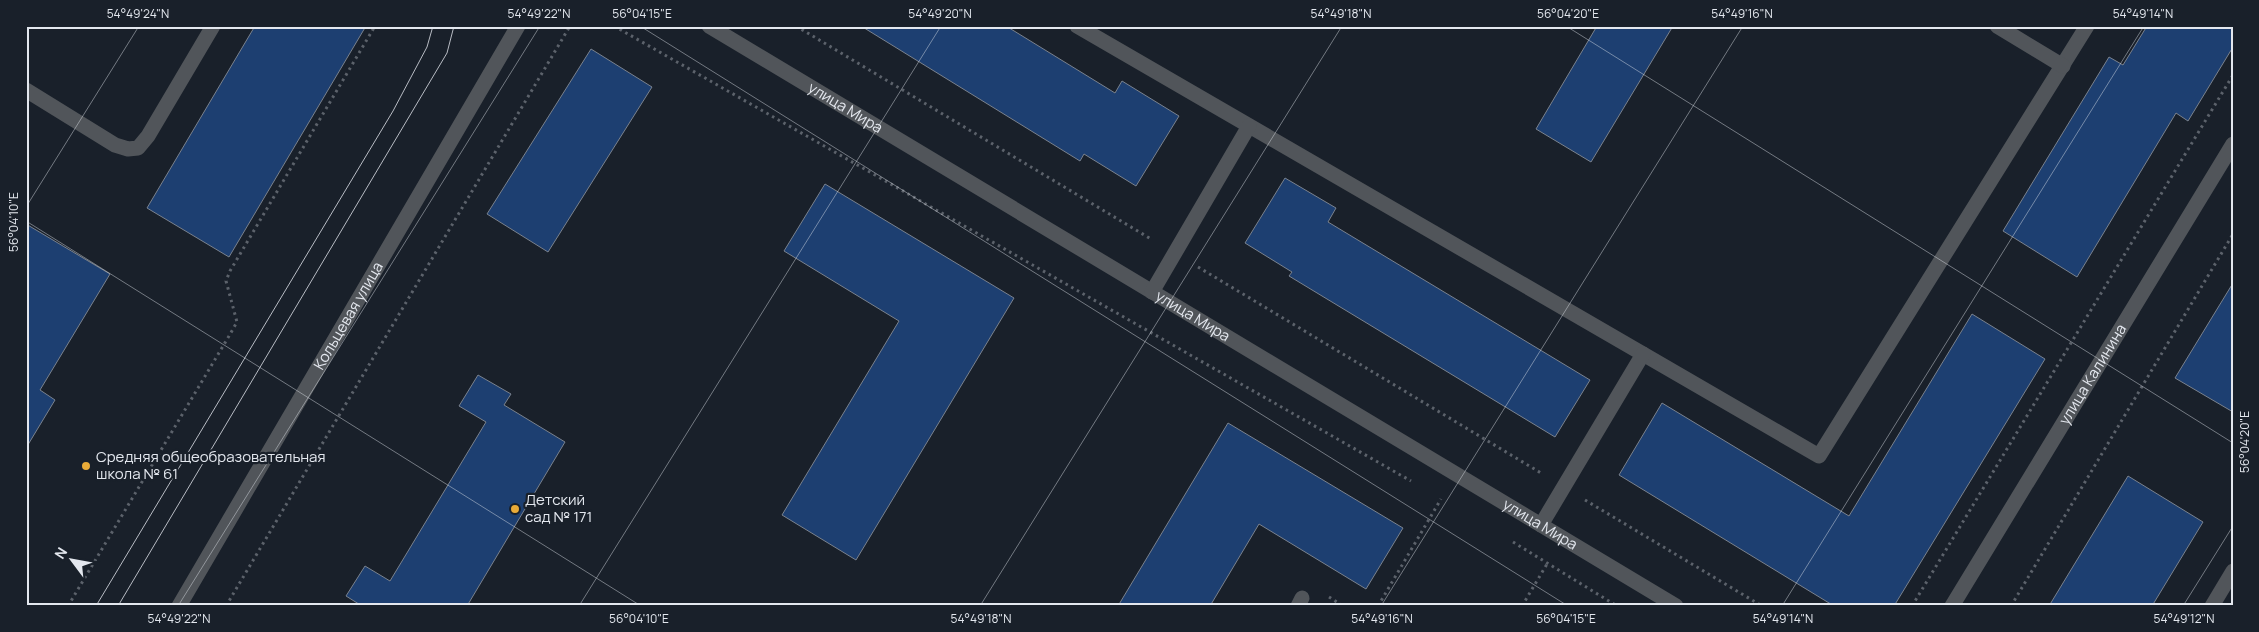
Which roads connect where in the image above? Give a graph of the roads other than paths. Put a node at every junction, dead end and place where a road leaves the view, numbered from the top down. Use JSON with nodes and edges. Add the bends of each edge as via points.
{"nodes":[{"id":1,"x":212,"y":26,"type":"edge"},
{"id":2,"x":518,"y":26,"type":"edge"},
{"id":3,"x":709,"y":26,"type":"edge"},
{"id":4,"x":1077,"y":26,"type":"edge"},
{"id":5,"x":1997,"y":26,"type":"edge"},
{"id":6,"x":2087,"y":26,"type":"edge"},
{"id":7,"x":2063,"y":66,"type":"junction"},
{"id":8,"x":26,"y":90,"type":"edge"},
{"id":9,"x":1249,"y":126,"type":"junction"},
{"id":10,"x":2233,"y":144,"type":"edge"},
{"id":11,"x":1152,"y":292,"type":"junction"},
{"id":12,"x":1644,"y":354,"type":"junction"},
{"id":13,"x":1541,"y":525,"type":"junction"},
{"id":14,"x":2233,"y":571,"type":"edge"},
{"id":15,"x":178,"y":606,"type":"edge"},
{"id":16,"x":1676,"y":606,"type":"edge"},
{"id":17,"x":1952,"y":606,"type":"edge"},
{"id":18,"x":2212,"y":606,"type":"edge"}],
"edges":[{"from":1,"to":8,"type":"street","via":[[138,148],[128,150],[115,145]]},
{"from":2,"to":15,"type":"street","name":"Кольцевая улица"},
{"from":3,"to":11,"type":"street","name":"улица Мира"},
{"from":4,"to":9,"type":"street"},
{"from":5,"to":7,"type":"street"},
{"from":6,"to":7,"type":"street"},
{"from":7,"to":12,"type":"street","via":[[1819,456]]},
{"from":9,"to":11,"type":"street"},
{"from":9,"to":12,"type":"street"},
{"from":10,"to":17,"type":"street","name":"улица Калинина"},
{"from":11,"to":13,"type":"street","name":"улица Мира"},
{"from":12,"to":13,"type":"street"},
{"from":13,"to":16,"type":"street","name":"улица Мира"},
{"from":14,"to":18,"type":"street"}]}
